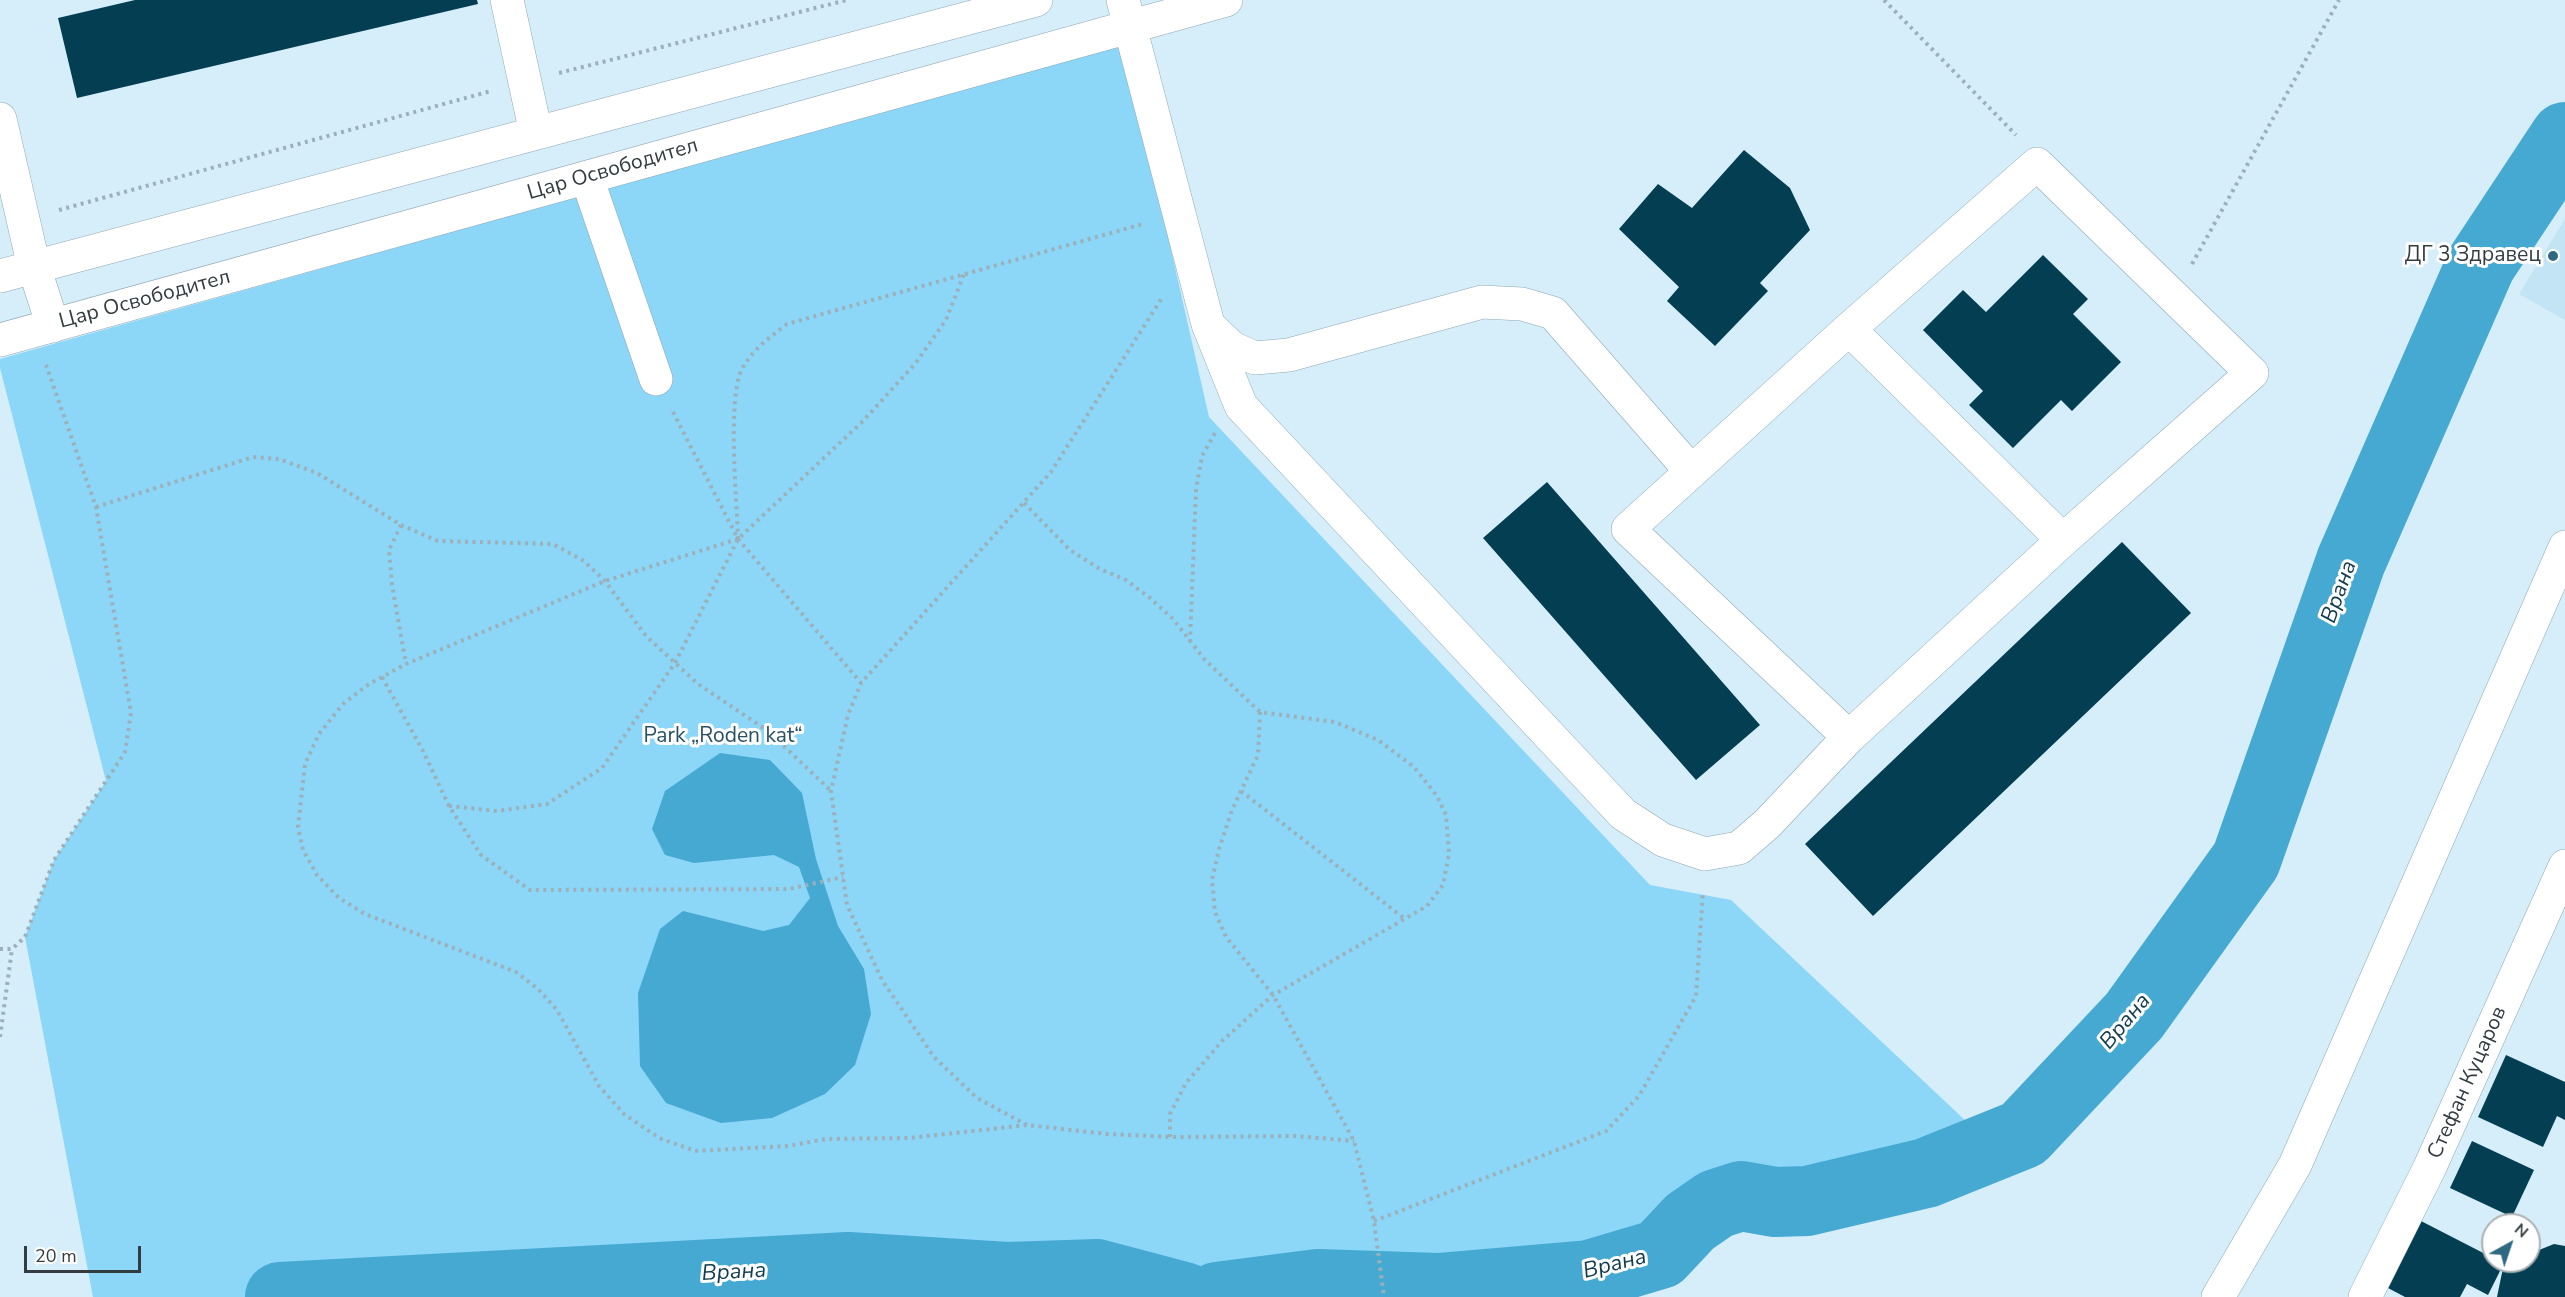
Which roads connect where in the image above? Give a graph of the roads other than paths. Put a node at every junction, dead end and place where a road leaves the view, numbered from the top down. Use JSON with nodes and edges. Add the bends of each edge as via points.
{"nodes":[{"id":1,"x":507,"y":0,"type":"edge"},
{"id":2,"x":1036,"y":0,"type":"edge"},
{"id":3,"x":1226,"y":0,"type":"edge"},
{"id":4,"x":1127,"y":13,"type":"edge"},
{"id":5,"x":0,"y":120,"type":"edge"},
{"id":6,"x":536,"y":133,"type":"junction"},
{"id":7,"x":587,"y":178,"type":"junction"},
{"id":8,"x":34,"y":267,"type":"junction"},
{"id":9,"x":0,"y":276,"type":"edge"},
{"id":10,"x":1208,"y":324,"type":"junction"},
{"id":11,"x":43,"y":328,"type":"junction"},
{"id":12,"x":1848,"y":328,"type":"junction"},
{"id":13,"x":0,"y":340,"type":"edge"},
{"id":14,"x":656,"y":379,"type":"road end"},
{"id":15,"x":1691,"y":471,"type":"junction"},
{"id":16,"x":2063,"y":540,"type":"junction"},
{"id":17,"x":2565,"y":546,"type":"edge"},
{"id":18,"x":1849,"y":737,"type":"junction"},
{"id":19,"x":2565,"y":866,"type":"edge"},
{"id":20,"x":2217,"y":1297,"type":"edge"},
{"id":21,"x":2365,"y":1297,"type":"edge"}],
"edges":[{"from":1,"to":6,"type":"street"},
{"from":2,"to":6,"type":"street"},
{"from":3,"to":4,"type":"street","name":"Цар Освободител"},
{"from":4,"to":7,"type":"street","name":"Цар Освободител"},
{"from":4,"to":10,"type":"street"},
{"from":5,"to":8,"type":"street"},
{"from":6,"to":8,"type":"street"},
{"from":7,"to":11,"type":"street","name":"Цар Освободител"},
{"from":7,"to":14,"type":"street"},
{"from":8,"to":9,"type":"street"},
{"from":8,"to":11,"type":"street"},
{"from":10,"to":15,"type":"street","via":[[1232,348],[1255,358],[1288,356],[1482,302],[1522,304],[1553,314]]},
{"from":10,"to":18,"type":"street","via":[[1241,406],[1623,814],[1663,840],[1705,854],[1739,848]]},
{"from":11,"to":13,"type":"street","name":"Цар Освободител"},
{"from":12,"to":15,"type":"street"},
{"from":12,"to":16,"type":"street"},
{"from":12,"to":16,"type":"street","via":[[2037,164],[2252,373]]},
{"from":15,"to":18,"type":"street","via":[[1628,529]]},
{"from":16,"to":18,"type":"street"},
{"from":17,"to":20,"type":"street","via":[[2295,1165]]},
{"from":19,"to":21,"type":"street","name":"Стефан Куцаров","via":[[2429,1169]]}]}
